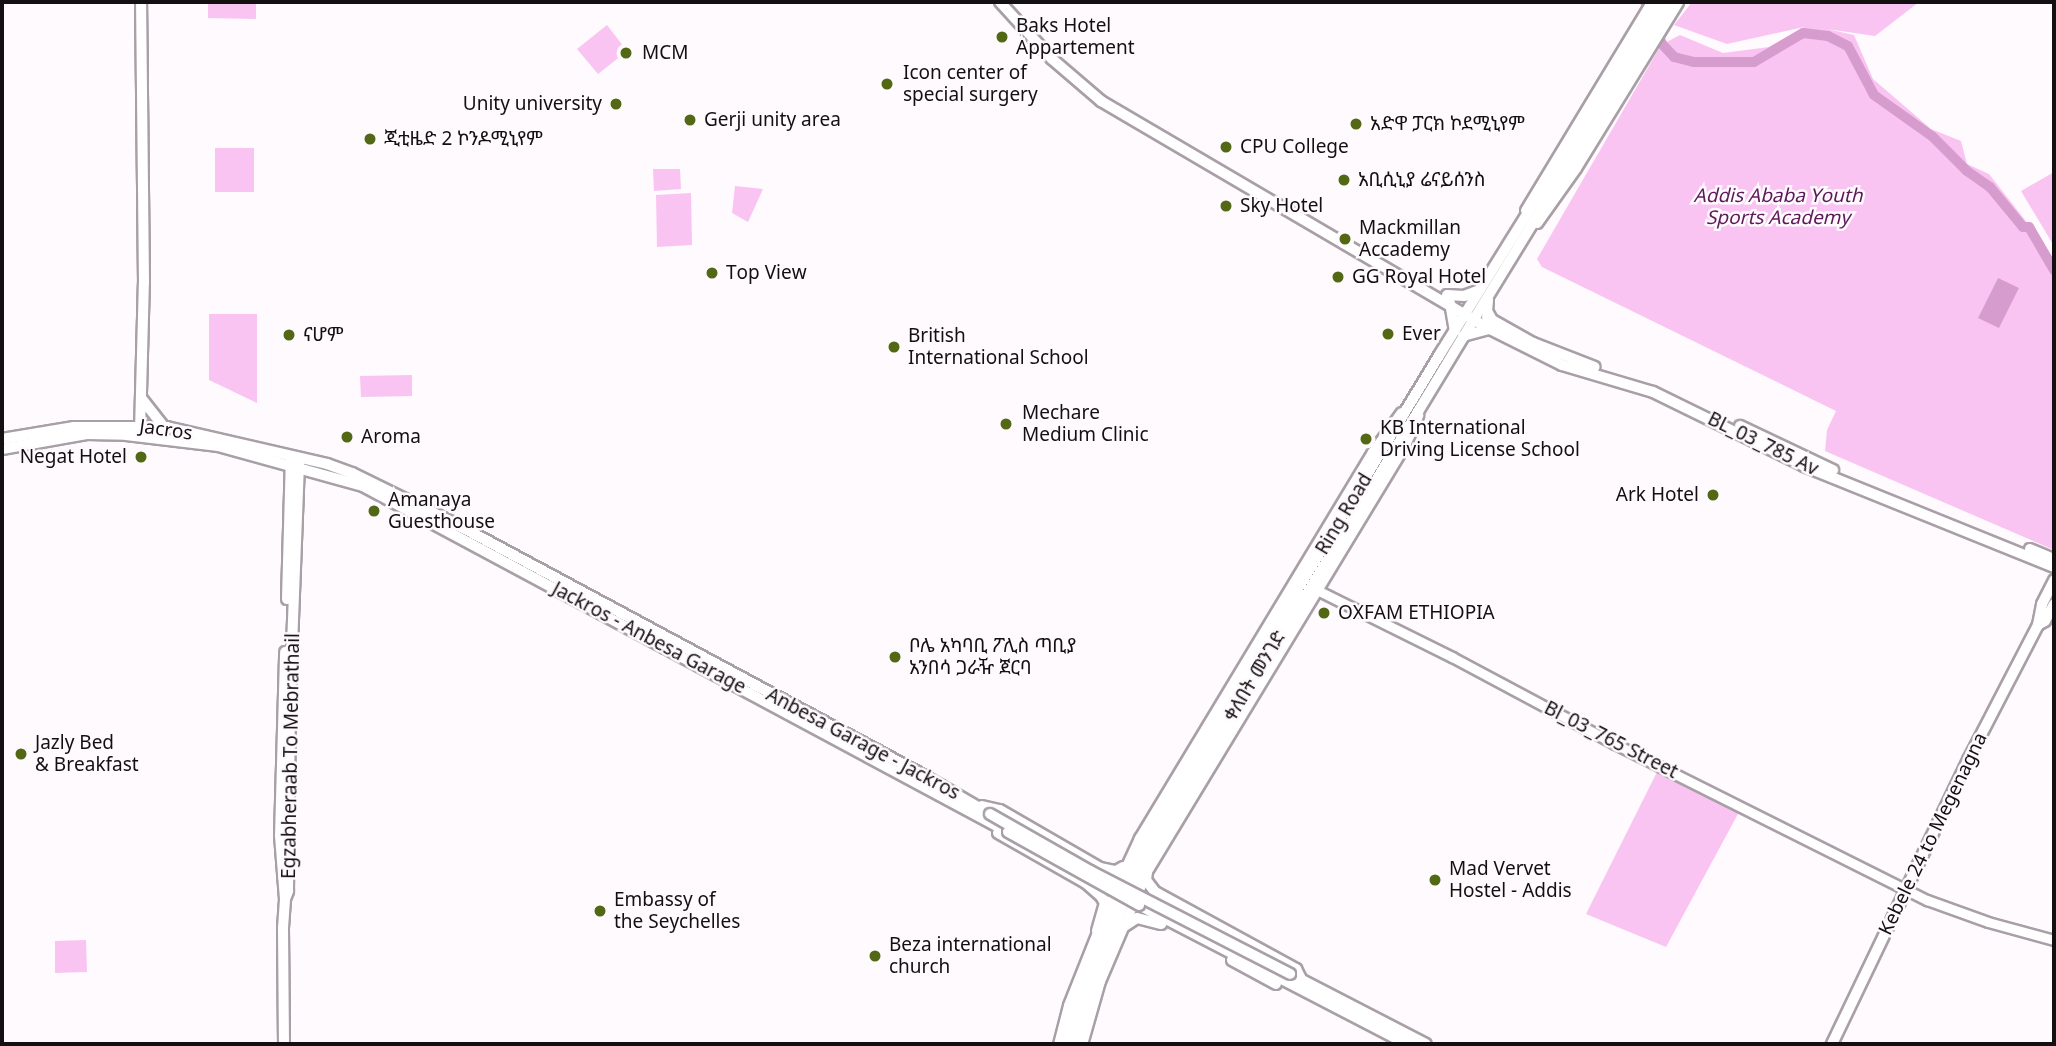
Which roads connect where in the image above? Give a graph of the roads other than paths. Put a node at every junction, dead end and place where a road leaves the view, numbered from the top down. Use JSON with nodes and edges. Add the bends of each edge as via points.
{"nodes":[{"id":1,"x":141,"y":2,"type":"edge"},
{"id":2,"x":1000,"y":2,"type":"edge"},
{"id":3,"x":1668,"y":2,"type":"edge"},
{"id":4,"x":1678,"y":2,"type":"edge"},
{"id":5,"x":1653,"y":5,"type":"edge"},
{"id":6,"x":1654,"y":26,"type":"junction"},
{"id":7,"x":1524,"y":229,"type":"junction"},
{"id":8,"x":1484,"y":293,"type":"junction"},
{"id":9,"x":1448,"y":299,"type":"junction"},
{"id":10,"x":1471,"y":315,"type":"junction"},
{"id":11,"x":1491,"y":325,"type":"junction"},
{"id":12,"x":1459,"y":334,"type":"junction"},
{"id":13,"x":142,"y":399,"type":"junction"},
{"id":14,"x":1414,"y":409,"type":"junction"},
{"id":15,"x":164,"y":427,"type":"junction"},
{"id":16,"x":140,"y":431,"type":"junction"},
{"id":17,"x":2,"y":439,"type":"edge"},
{"id":18,"x":2,"y":449,"type":"edge"},
{"id":19,"x":295,"y":461,"type":"junction"},
{"id":20,"x":327,"y":464,"type":"joint"},
{"id":21,"x":2054,"y":559,"type":"edge"},
{"id":22,"x":2054,"y":567,"type":"edge"},
{"id":23,"x":2054,"y":580,"type":"edge"},
{"id":24,"x":1317,"y":590,"type":"junction"},
{"id":25,"x":2054,"y":604,"type":"edge"},
{"id":26,"x":2038,"y":625,"type":"junction"},
{"id":27,"x":785,"y":706,"type":"junction"},
{"id":28,"x":976,"y":806,"type":"junction"},
{"id":29,"x":992,"y":819,"type":"junction"},
{"id":30,"x":1123,"y":867,"type":"junction"},
{"id":31,"x":1147,"y":871,"type":"junction"},
{"id":32,"x":1907,"y":889,"type":"junction"},
{"id":33,"x":1120,"y":929,"type":"junction"},
{"id":34,"x":1097,"y":931,"type":"junction"},
{"id":35,"x":2054,"y":940,"type":"edge"},
{"id":36,"x":1294,"y":980,"type":"junction"},
{"id":37,"x":284,"y":1044,"type":"edge"},
{"id":38,"x":1058,"y":1044,"type":"edge"},
{"id":39,"x":1066,"y":1044,"type":"edge"},
{"id":40,"x":1073,"y":1044,"type":"edge"},
{"id":41,"x":1082,"y":1044,"type":"edge"},
{"id":42,"x":1407,"y":1044,"type":"edge"},
{"id":43,"x":1426,"y":1044,"type":"edge"},
{"id":44,"x":1832,"y":1044,"type":"edge"}],
"edges":[{"from":1,"to":13,"type":"main road"},
{"from":2,"to":9,"type":"main road","name":"BL_03_785 Av","via":[[1052,59],[1101,101],[1280,209]]},
{"from":3,"to":6,"type":"main road"},
{"from":4,"to":6,"type":"street"},
{"from":5,"to":6,"type":"main road"},
{"from":5,"to":7,"type":"street","via":[[1543,174],[1524,212]]},
{"from":6,"to":7,"type":"main road"},
{"from":6,"to":7,"type":"main road","via":[[1650,39]]},
{"from":7,"to":8,"type":"main road"},
{"from":8,"to":9,"type":"main road"},
{"from":8,"to":10,"type":"main road"},
{"from":8,"to":11,"type":"main road"},
{"from":9,"to":10,"type":"main road","name":"BL_03_785 Av"},
{"from":9,"to":12,"type":"main road"},
{"from":10,"to":11,"type":"main road","name":"BL_03_785 Av"},
{"from":10,"to":12,"type":"main road"},
{"from":11,"to":12,"type":"main road"},
{"from":11,"to":21,"type":"main road","name":"BL_03_785 Av","via":[[1559,355],[1648,384],[1819,464]]},
{"from":11,"to":22,"type":"main road","name":"BL_03_785 Av","via":[[1562,365],[1653,393],[1804,466]]},
{"from":12,"to":14,"type":"main road","name":"Ring Road"},
{"from":13,"to":15,"type":"main road"},
{"from":13,"to":16,"type":"main road"},
{"from":14,"to":24,"type":"street","via":[[1412,434]]},
{"from":14,"to":30,"type":"street","via":[[1393,421],[1372,452]]},
{"from":14,"to":39,"type":"main road","name":"Ring Road","via":[[1140,850],[1082,985]]},
{"from":14,"to":40,"type":"main road","name":"ቀለበት መንገድ","via":[[1151,849],[1124,902]]},
{"from":15,"to":16,"type":"main road","name":"Jacros"},
{"from":15,"to":19,"type":"main road","name":"Jacros"},
{"from":16,"to":17,"type":"main road","name":"Jacros","via":[[74,427]]},
{"from":16,"to":18,"type":"main road","name":"Jacros","via":[[87,434]]},
{"from":16,"to":19,"type":"main road","name":"Jacros"},
{"from":19,"to":20,"type":"main road","name":"Jacros"},
{"from":19,"to":27,"type":"main road","name":"Jackros - Anbesa Garage","via":[[378,493]]},
{"from":19,"to":37,"type":"main road","name":"Egzabheraab To Mebrathail"},
{"from":20,"to":27,"type":"main road","name":"Anbesa Garage - Jackros","via":[[454,523]]},
{"from":23,"to":26,"type":"main road"},
{"from":24,"to":31,"type":"street"},
{"from":24,"to":32,"type":"street","name":"Bl_03_765 Street"},
{"from":25,"to":26,"type":"main road"},
{"from":26,"to":32,"type":"main road","name":"Kebele 24 to Megenagna"},
{"from":27,"to":28,"type":"main road","name":"Anbesa Garage - Jackros"},
{"from":27,"to":29,"type":"main road","name":"Jackros - Anbesa Garage"},
{"from":28,"to":29,"type":"main road"},
{"from":28,"to":30,"type":"main road","via":[[1000,810],[1100,868],[1116,871]]},
{"from":29,"to":34,"type":"main road","via":[[1000,835],[1101,896],[1105,903]]},
{"from":29,"to":36,"type":"main road","bridge":true},
{"from":29,"to":36,"type":"main road","bridge":true,"via":[[1100,886]]},
{"from":30,"to":34,"type":"street"},
{"from":31,"to":33,"type":"street"},
{"from":31,"to":36,"type":"main road","via":[[1146,880],[1156,892],[1296,969]]},
{"from":32,"to":35,"type":"street","name":"Bl_03_765 Street","via":[[1968,916]]},
{"from":32,"to":44,"type":"main road","name":"Kebele 24 to Megenagna"},
{"from":33,"to":36,"type":"main road","via":[[1131,919],[1150,919],[1282,986]]},
{"from":33,"to":41,"type":"street"},
{"from":34,"to":38,"type":"street","via":[[1068,1004]]},
{"from":36,"to":42,"type":"main road"},
{"from":36,"to":43,"type":"main road"}]}
